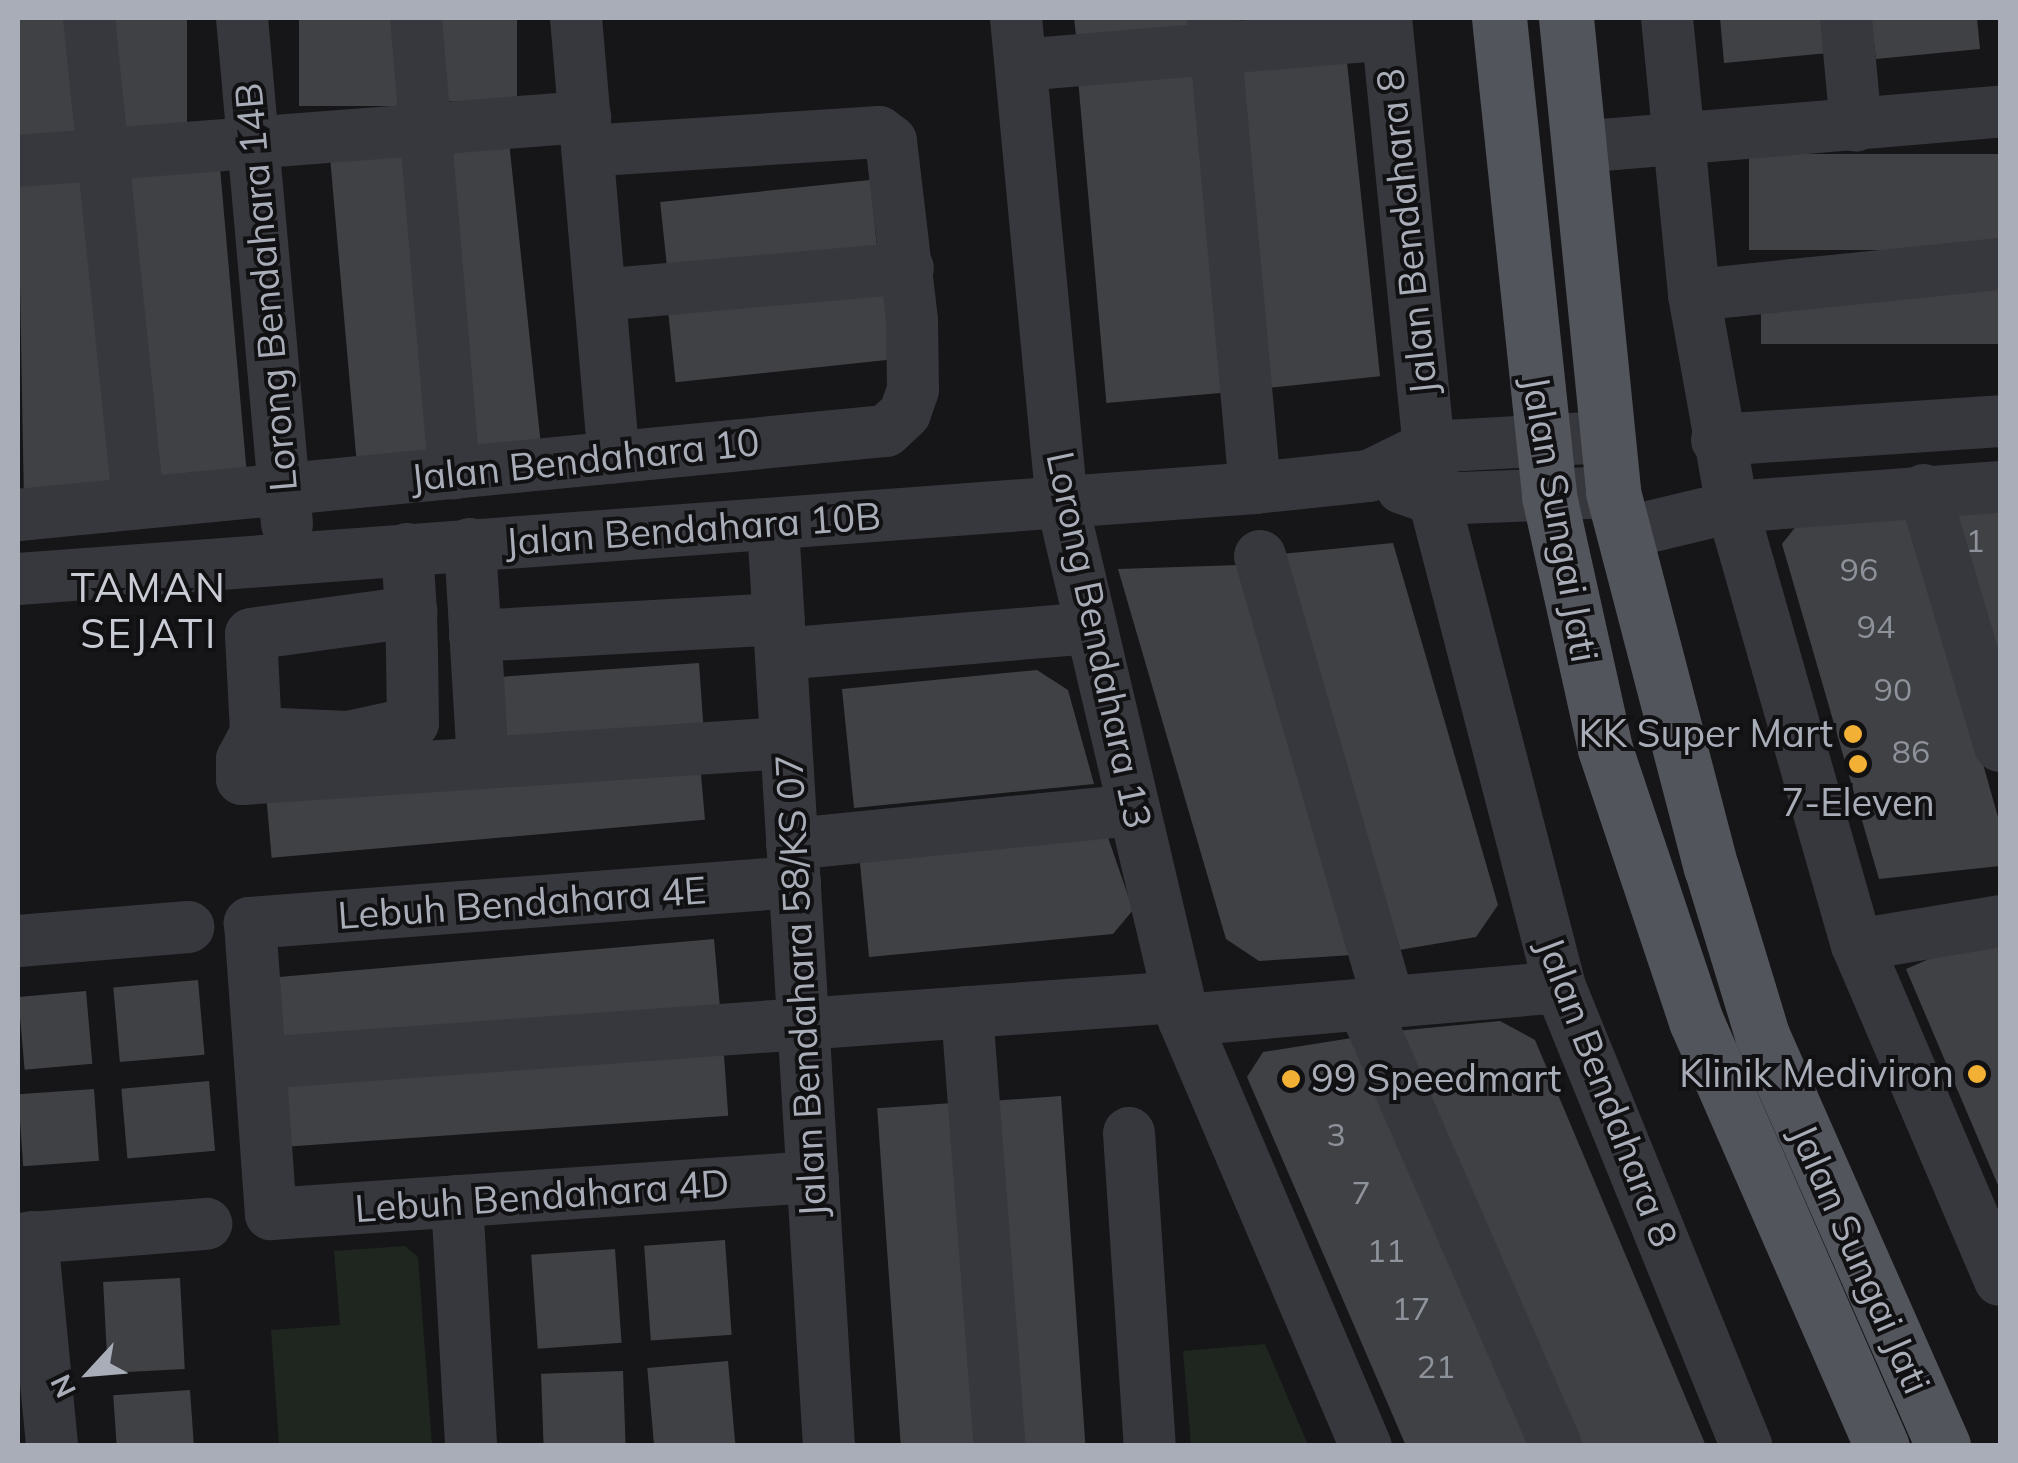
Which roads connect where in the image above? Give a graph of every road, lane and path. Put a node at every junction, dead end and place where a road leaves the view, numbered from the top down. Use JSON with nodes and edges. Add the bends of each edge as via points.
{"nodes":[{"id":1,"x":89,"y":18,"type":"edge"},
{"id":2,"x":242,"y":18,"type":"edge"},
{"id":3,"x":416,"y":18,"type":"edge"},
{"id":4,"x":576,"y":18,"type":"edge"},
{"id":5,"x":1499,"y":18,"type":"edge"},
{"id":6,"x":1566,"y":18,"type":"edge"},
{"id":7,"x":1667,"y":18,"type":"edge"},
{"id":8,"x":1846,"y":18,"type":"edge"},
{"id":9,"x":1386,"y":26,"type":"edge"},
{"id":10,"x":1214,"y":33,"type":"edge"},
{"id":11,"x":1018,"y":41,"type":"edge"},
{"id":12,"x":2000,"y":112,"type":"edge"},
{"id":13,"x":1856,"y":126,"type":"junction"},
{"id":14,"x":426,"y":129,"type":"junction"},
{"id":15,"x":586,"y":134,"type":"junction"},
{"id":16,"x":1677,"y":140,"type":"junction"},
{"id":17,"x":253,"y":143,"type":"junction"},
{"id":18,"x":1579,"y":147,"type":"junction"},
{"id":19,"x":102,"y":155,"type":"junction"},
{"id":20,"x":18,"y":162,"type":"edge"},
{"id":21,"x":2000,"y":264,"type":"edge"},
{"id":22,"x":908,"y":268,"type":"junction"},
{"id":23,"x":600,"y":294,"type":"junction"},
{"id":24,"x":1694,"y":295,"type":"junction"},
{"id":25,"x":2000,"y":421,"type":"edge"},
{"id":26,"x":1606,"y":437,"type":"junction"},
{"id":27,"x":1718,"y":440,"type":"junction"},
{"id":28,"x":1541,"y":442,"type":"junction"},
{"id":29,"x":1428,"y":447,"type":"junction"},
{"id":30,"x":614,"y":457,"type":"junction"},
{"id":31,"x":454,"y":473,"type":"junction"},
{"id":32,"x":1369,"y":476,"type":"junction"},
{"id":33,"x":2000,"y":487,"type":"edge"},
{"id":34,"x":1256,"y":488,"type":"junction"},
{"id":35,"x":284,"y":489,"type":"junction"},
{"id":36,"x":1924,"y":490,"type":"junction"},
{"id":37,"x":1548,"y":496,"type":"junction"},
{"id":38,"x":1434,"y":499,"type":"junction"},
{"id":39,"x":1062,"y":502,"type":"junction"},
{"id":40,"x":138,"y":503,"type":"junction"},
{"id":41,"x":1732,"y":507,"type":"junction"},
{"id":42,"x":1619,"y":513,"type":"junction"},
{"id":43,"x":18,"y":515,"type":"edge"},
{"id":44,"x":773,"y":526,"type":"junction"},
{"id":45,"x":470,"y":544,"type":"junction"},
{"id":46,"x":407,"y":549,"type":"junction"},
{"id":47,"x":1260,"y":556,"type":"dead end"},
{"id":48,"x":290,"y":557,"type":"junction"},
{"id":49,"x":18,"y":580,"type":"edge"},
{"id":50,"x":410,"y":612,"type":"junction"},
{"id":51,"x":1091,"y":628,"type":"junction"},
{"id":52,"x":475,"y":636,"type":"junction"},
{"id":53,"x":780,"y":637,"type":"junction"},
{"id":54,"x":256,"y":733,"type":"junction"},
{"id":55,"x":786,"y":743,"type":"junction"},
{"id":56,"x":2000,"y":746,"type":"edge"},
{"id":57,"x":483,"y":764,"type":"junction"},
{"id":58,"x":1134,"y":810,"type":"junction"},
{"id":59,"x":794,"y":863,"type":"junction"},
{"id":60,"x":2000,"y":921,"type":"edge"},
{"id":61,"x":188,"y":927,"type":"dead end"},
{"id":62,"x":18,"y":942,"type":"edge"},
{"id":63,"x":1857,"y":945,"type":"junction"},
{"id":64,"x":1560,"y":987,"type":"junction"},
{"id":65,"x":1376,"y":1003,"type":"junction"},
{"id":66,"x":1181,"y":1008,"type":"junction"},
{"id":67,"x":967,"y":1012,"type":"junction"},
{"id":68,"x":804,"y":1024,"type":"junction"},
{"id":69,"x":260,"y":1063,"type":"junction"},
{"id":70,"x":1130,"y":1133,"type":"dead end"},
{"id":71,"x":813,"y":1177,"type":"junction"},
{"id":72,"x":457,"y":1202,"type":"junction"},
{"id":73,"x":206,"y":1224,"type":"dead end"},
{"id":74,"x":25,"y":1238,"type":"edge"},
{"id":75,"x":2000,"y":1280,"type":"edge"},
{"id":76,"x":52,"y":1446,"type":"edge"},
{"id":77,"x":471,"y":1446,"type":"edge"},
{"id":78,"x":829,"y":1446,"type":"edge"},
{"id":79,"x":1000,"y":1446,"type":"edge"},
{"id":80,"x":1150,"y":1446,"type":"edge"},
{"id":81,"x":1366,"y":1446,"type":"edge"},
{"id":82,"x":1556,"y":1446,"type":"edge"},
{"id":83,"x":1746,"y":1446,"type":"edge"},
{"id":84,"x":1882,"y":1446,"type":"edge"},
{"id":85,"x":1944,"y":1446,"type":"edge"}],
"edges":[{"from":1,"to":19,"type":"street"},
{"from":2,"to":17,"type":"street","name":"Lorong Bendahara 14B"},
{"from":3,"to":14,"type":"street"},
{"from":4,"to":15,"type":"street"},
{"from":5,"to":28,"type":"main road","name":"Jalan Sungai Jati"},
{"from":6,"to":18,"type":"main road","name":"Jalan Sungai Jati"},
{"from":7,"to":16,"type":"street"},
{"from":8,"to":13,"type":"street"},
{"from":9,"to":10,"type":"street"},
{"from":9,"to":29,"type":"street","name":"Jalan Bendahara 8"},
{"from":10,"to":11,"type":"street"},
{"from":10,"to":34,"type":"street"},
{"from":11,"to":39,"type":"street","name":"Lorong Bendahara 13"},
{"from":12,"to":13,"type":"street"},
{"from":13,"to":16,"type":"street"},
{"from":14,"to":15,"type":"street"},
{"from":14,"to":17,"type":"street"},
{"from":14,"to":31,"type":"street"},
{"from":15,"to":22,"type":"street","via":[[878,132],[891,141],[898,161]]},
{"from":15,"to":23,"type":"street"},
{"from":16,"to":18,"type":"street"},
{"from":16,"to":24,"type":"street"},
{"from":17,"to":19,"type":"street"},
{"from":17,"to":35,"type":"street","name":"Lorong Bendahara 14B"},
{"from":18,"to":26,"type":"main road","name":"Jalan Sungai Jati"},
{"from":19,"to":20,"type":"street"},
{"from":19,"to":40,"type":"street"},
{"from":21,"to":24,"type":"street"},
{"from":22,"to":23,"type":"street"},
{"from":22,"to":30,"type":"street","name":"Jalan Bendahara 10","via":[[913,390],[886,430]]},
{"from":23,"to":30,"type":"street"},
{"from":24,"to":27,"type":"street"},
{"from":25,"to":27,"type":"street"},
{"from":26,"to":28,"type":"street","name":"Jalan Bendahara 10B"},
{"from":26,"to":42,"type":"main road","name":"Jalan Sungai Jati"},
{"from":27,"to":41,"type":"street"},
{"from":28,"to":29,"type":"street","name":"Jalan Bendahara 10B"},
{"from":28,"to":37,"type":"main road","name":"Jalan Sungai Jati"},
{"from":29,"to":32,"type":"street","name":"Jalan Bendahara 10B"},
{"from":29,"to":38,"type":"street","name":"Jalan Bendahara 8"},
{"from":30,"to":31,"type":"street","name":"Jalan Bendahara 10"},
{"from":31,"to":35,"type":"street","name":"Jalan Bendahara 10"},
{"from":32,"to":34,"type":"street","name":"Jalan Bendahara 10B"},
{"from":32,"to":38,"type":"street","name":"Jalan Bendahara 10B"},
{"from":33,"to":36,"type":"street","name":"Jalan Bendahara 10B"},
{"from":34,"to":39,"type":"street","name":"Jalan Bendahara 10B"},
{"from":35,"to":40,"type":"street","name":"Jalan Bendahara 10"},
{"from":35,"to":48,"type":"street","name":"Lorong Bendahara 14B"},
{"from":36,"to":41,"type":"street","name":"Jalan Bendahara 10B"},
{"from":36,"to":56,"type":"street"},
{"from":37,"to":38,"type":"street","name":"Jalan Bendahara 10B"},
{"from":37,"to":42,"type":"street","name":"Jalan Bendahara 10B"},
{"from":37,"to":84,"type":"main road","name":"Jalan Sungai Jati","via":[[1605,750],[1696,1021]]},
{"from":38,"to":64,"type":"street","name":"Jalan Bendahara 8"},
{"from":39,"to":44,"type":"street","name":"Jalan Bendahara 10B"},
{"from":39,"to":51,"type":"street","name":"Lorong Bendahara 13"},
{"from":40,"to":43,"type":"street","name":"Jalan Bendahara 10"},
{"from":41,"to":42,"type":"street","name":"Jalan Bendahara 10B"},
{"from":41,"to":63,"type":"street"},
{"from":42,"to":85,"type":"main road","name":"Jalan Sungai Jati","via":[[1762,1035]]},
{"from":44,"to":45,"type":"street","name":"Jalan Bendahara 10B"},
{"from":44,"to":53,"type":"street","name":"Jalan Bendahara 58/KS 07"},
{"from":45,"to":46,"type":"street","name":"Jalan Bendahara 10B"},
{"from":45,"to":52,"type":"street"},
{"from":46,"to":48,"type":"street","name":"Jalan Bendahara 10B"},
{"from":46,"to":50,"type":"street"},
{"from":47,"to":65,"type":"street"},
{"from":48,"to":49,"type":"street","name":"Jalan Bendahara 10B"},
{"from":50,"to":54,"type":"street","via":[[251,634]]},
{"from":50,"to":54,"type":"street","via":[[413,723],[348,737]]},
{"from":51,"to":53,"type":"street"},
{"from":51,"to":58,"type":"street","name":"Lorong Bendahara 13"},
{"from":52,"to":53,"type":"street"},
{"from":52,"to":57,"type":"street"},
{"from":53,"to":55,"type":"street","name":"Jalan Bendahara 58/KS 07"},
{"from":54,"to":57,"type":"street","via":[[242,759],[242,779]]},
{"from":55,"to":57,"type":"street"},
{"from":55,"to":59,"type":"street","name":"Jalan Bendahara 58/KS 07"},
{"from":58,"to":59,"type":"street","name":"Lebuh Bendahara 4E"},
{"from":58,"to":66,"type":"street","name":"Lorong Bendahara 13"},
{"from":59,"to":68,"type":"street","name":"Jalan Bendahara 58/KS 07"},
{"from":59,"to":69,"type":"street","name":"Lebuh Bendahara 4E","via":[[250,923]]},
{"from":60,"to":63,"type":"street"},
{"from":61,"to":62,"type":"street"},
{"from":63,"to":75,"type":"street"},
{"from":64,"to":65,"type":"street"},
{"from":64,"to":83,"type":"street","name":"Jalan Bendahara 8"},
{"from":65,"to":66,"type":"street"},
{"from":65,"to":82,"type":"street"},
{"from":66,"to":67,"type":"street"},
{"from":66,"to":81,"type":"street","name":"Lorong Bendahara 13"},
{"from":67,"to":68,"type":"street"},
{"from":67,"to":79,"type":"street"},
{"from":68,"to":69,"type":"street"},
{"from":68,"to":71,"type":"street","name":"Jalan Bendahara 58/KS 07"},
{"from":69,"to":72,"type":"street","name":"Lebuh Bendahara 4D","via":[[271,1214]]},
{"from":70,"to":80,"type":"street"},
{"from":71,"to":72,"type":"street","name":"Lebuh Bendahara 4D"},
{"from":71,"to":78,"type":"street","name":"Jalan Bendahara 58/KS 07"},
{"from":72,"to":77,"type":"street"},
{"from":73,"to":74,"type":"street"},
{"from":74,"to":76,"type":"street"}]}
